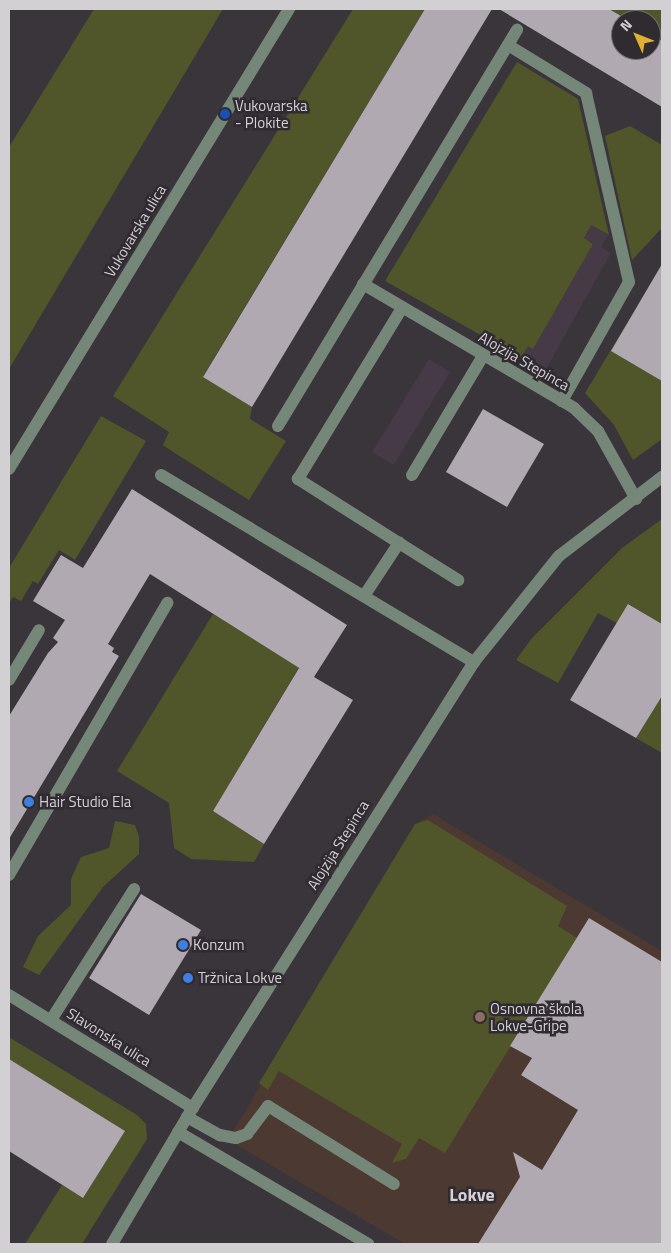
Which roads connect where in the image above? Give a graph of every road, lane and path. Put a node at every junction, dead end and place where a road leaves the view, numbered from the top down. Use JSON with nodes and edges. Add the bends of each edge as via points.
{"nodes":[{"id":1,"x":289,"y":9,"type":"edge"},
{"id":2,"x":517,"y":30,"type":"dead end"},
{"id":3,"x":508,"y":45,"type":"junction"},
{"id":4,"x":363,"y":284,"type":"junction"},
{"id":5,"x":402,"y":308,"type":"junction"},
{"id":6,"x":483,"y":356,"type":"junction"},
{"id":7,"x":562,"y":402,"type":"junction"},
{"id":8,"x":278,"y":426,"type":"dead end"},
{"id":9,"x":9,"y":469,"type":"edge"},
{"id":10,"x":161,"y":475,"type":"dead end"},
{"id":11,"x":412,"y":475,"type":"dead end"},
{"id":12,"x":662,"y":477,"type":"edge"},
{"id":13,"x":636,"y":498,"type":"junction"},
{"id":14,"x":399,"y":543,"type":"junction"},
{"id":15,"x":458,"y":580,"type":"dead end"},
{"id":16,"x":364,"y":596,"type":"junction"},
{"id":17,"x":167,"y":604,"type":"dead end"},
{"id":18,"x":39,"y":630,"type":"dead end"},
{"id":19,"x":474,"y":662,"type":"junction"},
{"id":20,"x":9,"y":680,"type":"edge"},
{"id":21,"x":9,"y":875,"type":"edge"},
{"id":22,"x":134,"y":889,"type":"dead end"},
{"id":23,"x":9,"y":994,"type":"edge"},
{"id":24,"x":51,"y":1020,"type":"junction"},
{"id":25,"x":190,"y":1112,"type":"junction"},
{"id":26,"x":178,"y":1132,"type":"junction"},
{"id":27,"x":394,"y":1184,"type":"dead end"},
{"id":28,"x":112,"y":1244,"type":"edge"},
{"id":29,"x":368,"y":1244,"type":"edge"}],
"edges":[{"from":1,"to":9,"type":"street","name":"Vukovarska ulica"},
{"from":2,"to":3,"type":"street"},
{"from":3,"to":4,"type":"street"},
{"from":3,"to":7,"type":"street","via":[[586,93],[629,282]]},
{"from":4,"to":5,"type":"street","name":"Alojzija Stepinca"},
{"from":4,"to":8,"type":"street"},
{"from":5,"to":6,"type":"street","name":"Alojzija Stepinca"},
{"from":5,"to":14,"type":"street","via":[[298,479]]},
{"from":6,"to":7,"type":"street","name":"Alojzija Stepinca"},
{"from":6,"to":11,"type":"street"},
{"from":7,"to":13,"type":"street","name":"Alojzija Stepinca","via":[[598,431]]},
{"from":10,"to":16,"type":"street"},
{"from":12,"to":13,"type":"street","name":"Alojzija Stepinca"},
{"from":13,"to":19,"type":"street","name":"Alojzija Stepinca","via":[[558,556]]},
{"from":14,"to":15,"type":"street"},
{"from":14,"to":16,"type":"street"},
{"from":16,"to":19,"type":"street"},
{"from":17,"to":21,"type":"street"},
{"from":18,"to":20,"type":"street"},
{"from":19,"to":25,"type":"street","name":"Alojzija Stepinca"},
{"from":22,"to":24,"type":"street"},
{"from":23,"to":24,"type":"street","name":"Slavonska ulica"},
{"from":24,"to":25,"type":"street","name":"Slavonska ulica"},
{"from":25,"to":26,"type":"street","name":"Alojzija Stepinca"},
{"from":25,"to":27,"type":"street","name":"Slavonska ulica","via":[[220,1135],[236,1138],[247,1134],[268,1106]]},
{"from":26,"to":28,"type":"street","name":"Alojzija Stepinca"},
{"from":26,"to":29,"type":"street"}]}
